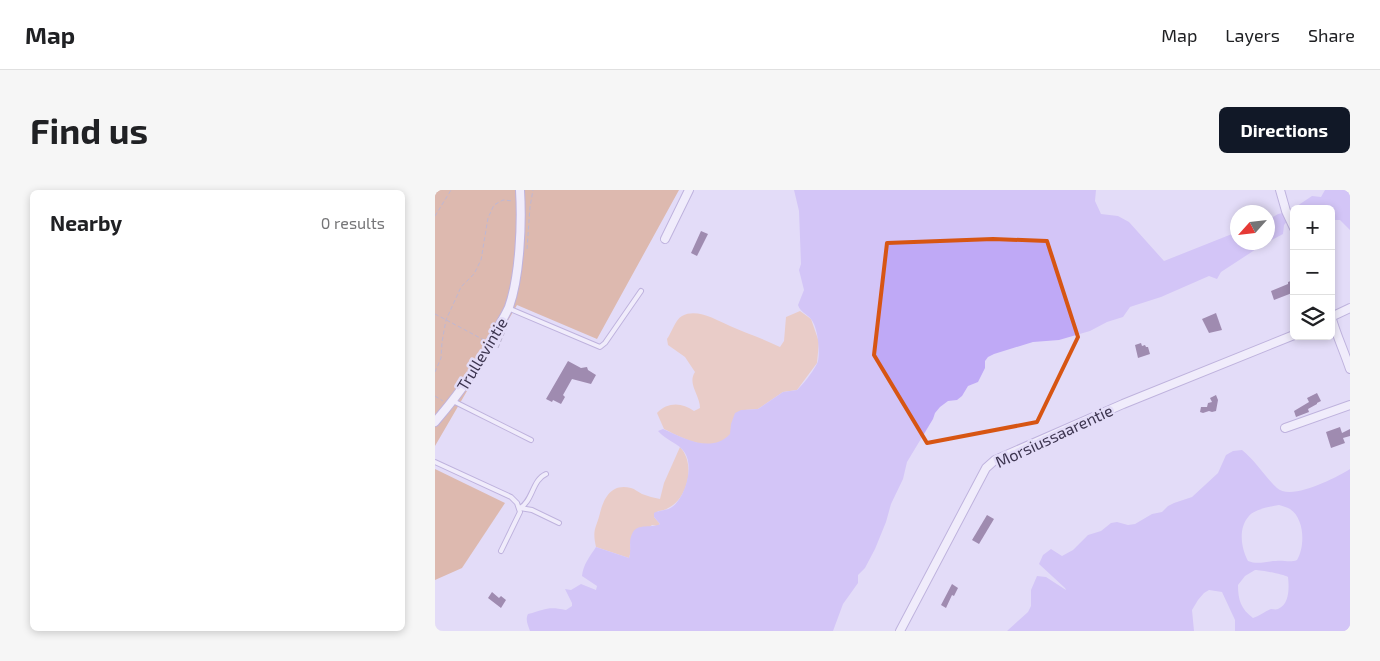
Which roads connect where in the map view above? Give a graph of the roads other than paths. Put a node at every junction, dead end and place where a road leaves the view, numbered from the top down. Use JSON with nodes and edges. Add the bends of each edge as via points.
{"nodes":[{"id":1,"x":689,"y":190,"type":"edge"},
{"id":2,"x":1280,"y":190,"type":"edge"},
{"id":3,"x":520,"y":194,"type":"edge"},
{"id":4,"x":1290,"y":220,"type":"edge"},
{"id":5,"x":665,"y":239,"type":"dead end"},
{"id":6,"x":641,"y":291,"type":"dead end"},
{"id":7,"x":508,"y":308,"type":"junction"},
{"id":8,"x":1350,"y":308,"type":"edge"},
{"id":9,"x":1335,"y":314,"type":"edge"},
{"id":10,"x":1335,"y":329,"type":"edge"},
{"id":11,"x":1290,"y":337,"type":"edge"},
{"id":12,"x":1350,"y":369,"type":"edge"},
{"id":13,"x":451,"y":403,"type":"junction"},
{"id":14,"x":1350,"y":405,"type":"edge"},
{"id":15,"x":435,"y":422,"type":"edge"},
{"id":16,"x":1285,"y":428,"type":"dead end"},
{"id":17,"x":531,"y":440,"type":"dead end"},
{"id":18,"x":435,"y":462,"type":"edge"},
{"id":19,"x":546,"y":474,"type":"dead end"},
{"id":20,"x":520,"y":508,"type":"junction"},
{"id":21,"x":559,"y":523,"type":"dead end"},
{"id":22,"x":501,"y":551,"type":"dead end"},
{"id":23,"x":899,"y":631,"type":"edge"}],
"edges":[{"from":1,"to":5,"type":"street"},
{"from":2,"to":4,"type":"street"},
{"from":3,"to":7,"type":"street","name":"Trullevintie","via":[[518,256]]},
{"from":6,"to":7,"type":"lane","via":[[600,347]]},
{"from":7,"to":13,"type":"street","name":"Trullevintie","via":[[491,343]]},
{"from":8,"to":9,"type":"street"},
{"from":10,"to":12,"type":"street"},
{"from":11,"to":23,"type":"street","name":"Morsiussaarentie","via":[[995,460],[986,468]]},
{"from":13,"to":15,"type":"street","name":"Trullevintie"},
{"from":13,"to":17,"type":"lane"},
{"from":14,"to":16,"type":"street"},
{"from":18,"to":20,"type":"lane","via":[[511,497]]},
{"from":19,"to":20,"type":"lane"},
{"from":20,"to":21,"type":"lane"},
{"from":20,"to":22,"type":"lane"}]}
